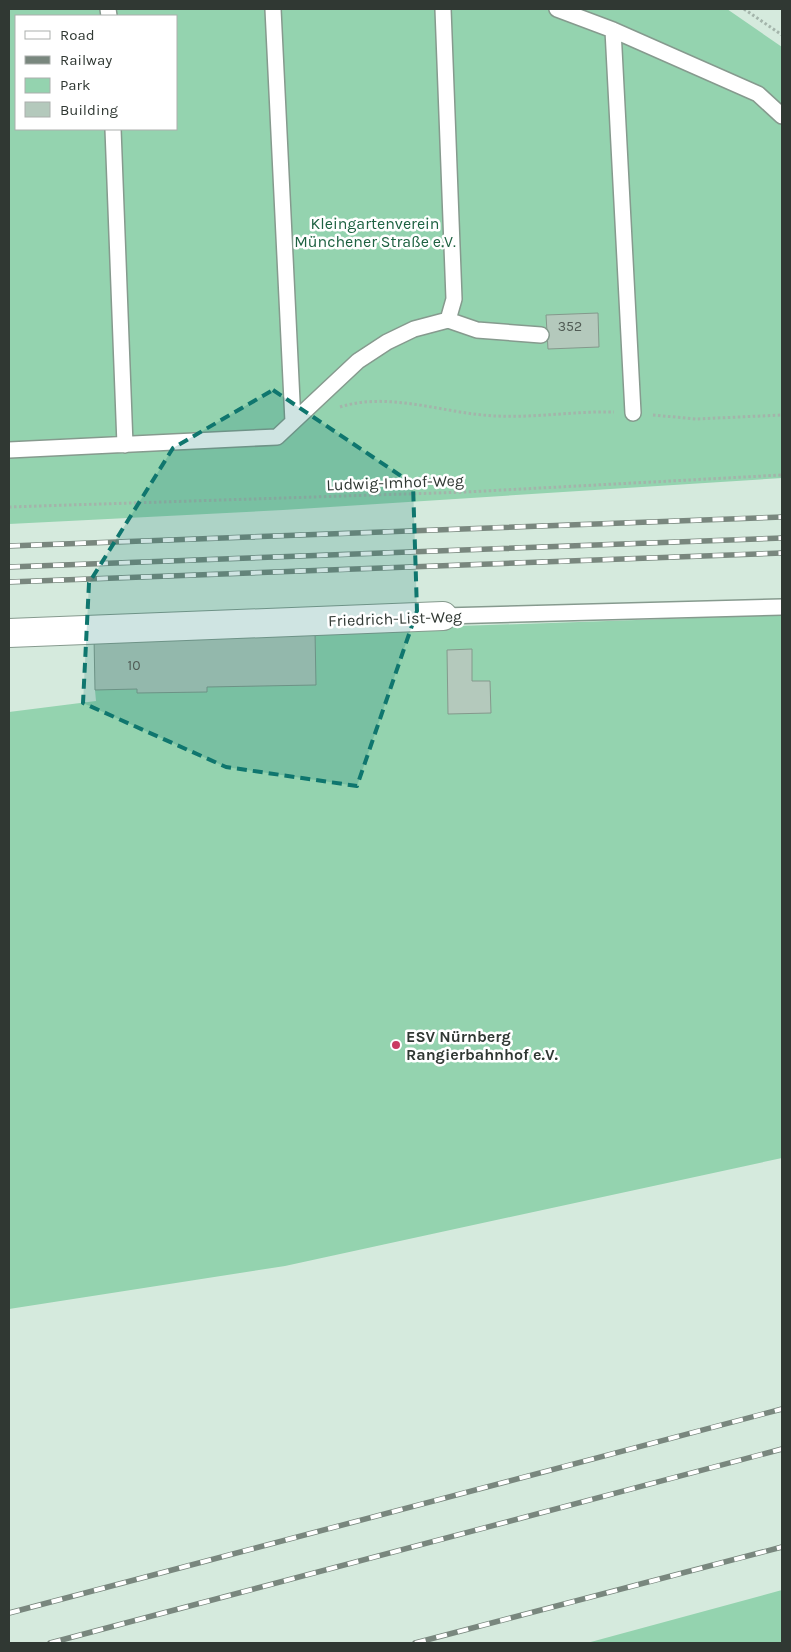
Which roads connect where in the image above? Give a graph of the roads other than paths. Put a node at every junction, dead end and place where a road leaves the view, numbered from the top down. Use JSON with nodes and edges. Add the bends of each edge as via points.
{"nodes":[{"id":1,"x":272,"y":9,"type":"edge"},
{"id":2,"x":443,"y":9,"type":"edge"},
{"id":3,"x":557,"y":9,"type":"edge"},
{"id":4,"x":613,"y":30,"type":"junction"},
{"id":5,"x":782,"y":116,"type":"edge"},
{"id":6,"x":113,"y":130,"type":"edge"},
{"id":7,"x":448,"y":320,"type":"junction"},
{"id":8,"x":541,"y":335,"type":"dead end"},
{"id":9,"x":632,"y":413,"type":"road end"},
{"id":10,"x":293,"y":422,"type":"junction"},
{"id":11,"x":125,"y":445,"type":"junction"},
{"id":12,"x":9,"y":450,"type":"edge"},
{"id":13,"x":782,"y":607,"type":"edge"},
{"id":14,"x":443,"y":616,"type":"joint"},
{"id":15,"x":9,"y":633,"type":"edge"}],
"edges":[{"from":1,"to":10,"type":"lane"},
{"from":2,"to":7,"type":"lane","via":[[454,299]]},
{"from":3,"to":4,"type":"lane"},
{"from":4,"to":5,"type":"lane","via":[[758,94]]},
{"from":4,"to":9,"type":"lane"},
{"from":6,"to":11,"type":"lane"},
{"from":7,"to":8,"type":"lane","via":[[477,330]]},
{"from":7,"to":10,"type":"lane","via":[[414,329],[358,361]]},
{"from":10,"to":11,"type":"lane","via":[[277,437]]},
{"from":11,"to":12,"type":"lane"},
{"from":13,"to":14,"type":"lane","name":"Friedrich-List-Weg"},
{"from":14,"to":15,"type":"street","name":"Friedrich-List-Weg"}]}
